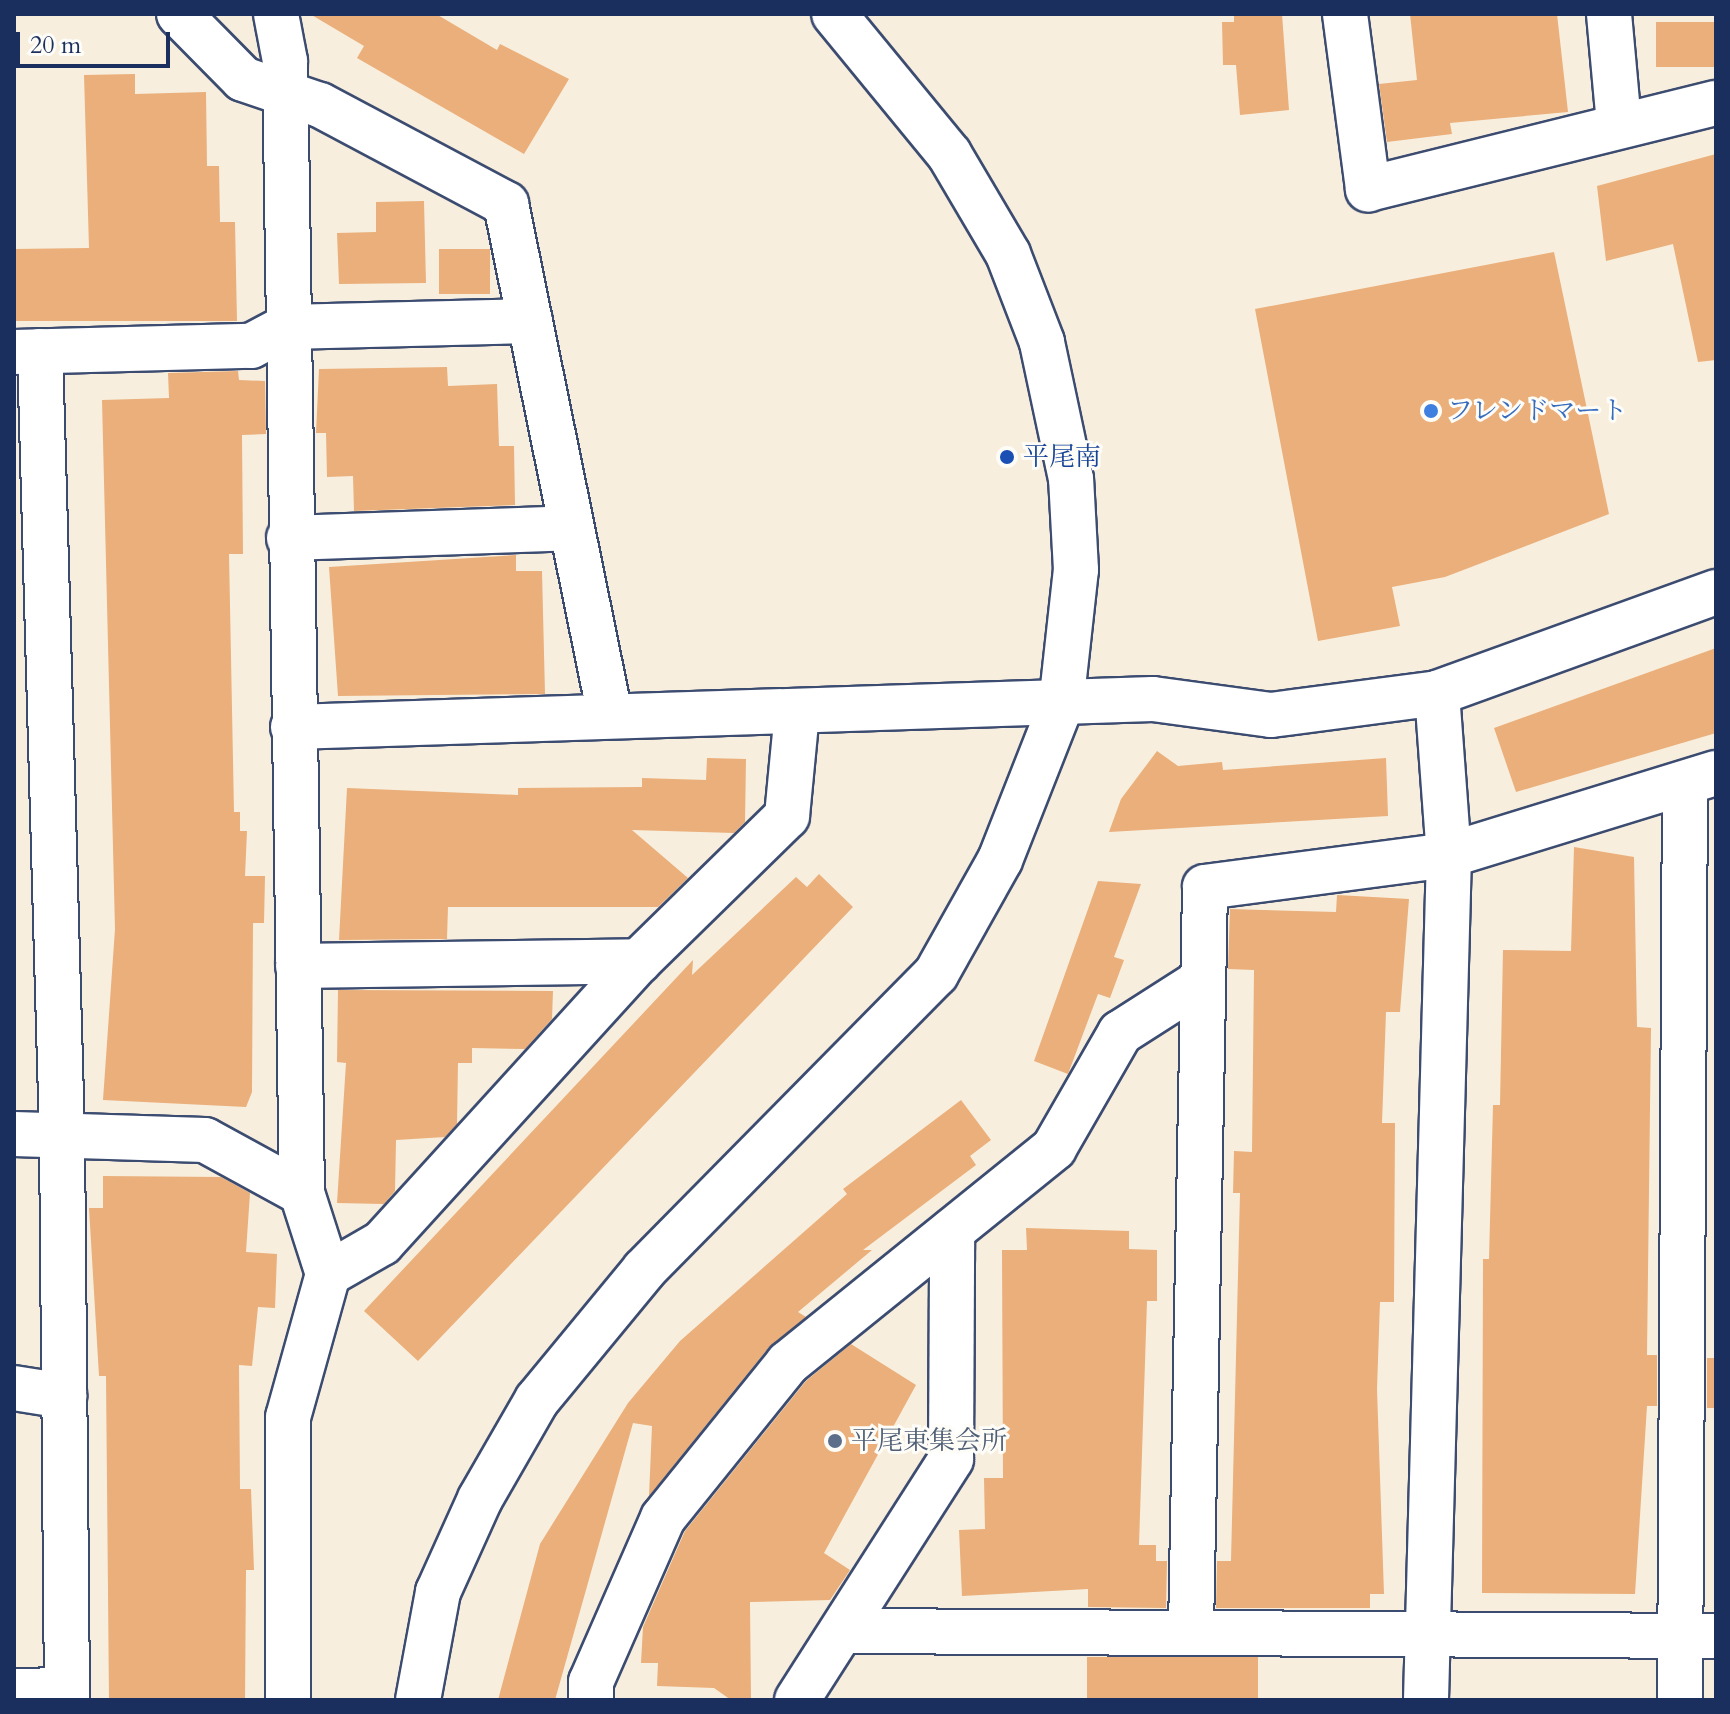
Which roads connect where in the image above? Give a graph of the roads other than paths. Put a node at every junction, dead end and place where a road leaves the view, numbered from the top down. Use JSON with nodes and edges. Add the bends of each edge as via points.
{"nodes":[{"id":1,"x":179,"y":14,"type":"edge"},
{"id":2,"x":276,"y":14,"type":"edge"},
{"id":3,"x":834,"y":14,"type":"edge"},
{"id":4,"x":1345,"y":14,"type":"edge"},
{"id":5,"x":1609,"y":14,"type":"edge"},
{"id":6,"x":281,"y":95,"type":"junction"},
{"id":7,"x":1716,"y":103,"type":"edge"},
{"id":8,"x":1619,"y":124,"type":"junction"},
{"id":9,"x":530,"y":321,"type":"junction"},
{"id":10,"x":286,"y":327,"type":"junction"},
{"id":11,"x":27,"y":352,"type":"edge"},
{"id":12,"x":570,"y":528,"type":"junction"},
{"id":13,"x":289,"y":538,"type":"junction"},
{"id":14,"x":30,"y":576,"type":"edge"},
{"id":15,"x":1716,"y":592,"type":"edge"},
{"id":16,"x":1437,"y":693,"type":"junction"},
{"id":17,"x":1061,"y":705,"type":"junction"},
{"id":18,"x":797,"y":712,"type":"junction"},
{"id":19,"x":610,"y":715,"type":"junction"},
{"id":20,"x":293,"y":727,"type":"junction"},
{"id":21,"x":1700,"y":780,"type":"edge"},
{"id":22,"x":33,"y":793,"type":"edge"},
{"id":23,"x":1449,"y":855,"type":"junction"},
{"id":24,"x":639,"y":961,"type":"junction"},
{"id":25,"x":298,"y":966,"type":"junction"},
{"id":26,"x":1203,"y":980,"type":"junction"},
{"id":27,"x":14,"y":1134,"type":"edge"},
{"id":28,"x":62,"y":1135,"type":"junction"},
{"id":29,"x":302,"y":1193,"type":"junction"},
{"id":30,"x":952,"y":1231,"type":"junction"},
{"id":31,"x":328,"y":1274,"type":"junction"},
{"id":32,"x":14,"y":1388,"type":"edge"},
{"id":33,"x":64,"y":1396,"type":"junction"},
{"id":34,"x":1191,"y":1630,"type":"junction"},
{"id":35,"x":847,"y":1631,"type":"junction"},
{"id":36,"x":1427,"y":1632,"type":"junction"},
{"id":37,"x":1698,"y":1635,"type":"edge"},
{"id":38,"x":14,"y":1691,"type":"edge"},
{"id":39,"x":66,"y":1695,"type":"edge"},
{"id":40,"x":288,"y":1700,"type":"edge"},
{"id":41,"x":418,"y":1700,"type":"edge"},
{"id":42,"x":591,"y":1700,"type":"edge"},
{"id":43,"x":797,"y":1700,"type":"edge"},
{"id":44,"x":1426,"y":1700,"type":"edge"},
{"id":45,"x":1680,"y":1700,"type":"edge"}],
"edges":[{"from":1,"to":6,"type":"street","via":[[243,79]]},
{"from":2,"to":6,"type":"street","via":[[285,61]]},
{"from":3,"to":17,"type":"street","via":[[949,154],[1008,254],[1042,342],[1062,410],[1072,494],[1075,585]]},
{"from":4,"to":8,"type":"street","via":[[1368,189]]},
{"from":5,"to":8,"type":"street"},
{"from":6,"to":9,"type":"street","via":[[320,105],[506,204]]},
{"from":6,"to":10,"type":"street"},
{"from":7,"to":8,"type":"street"},
{"from":9,"to":10,"type":"street"},
{"from":9,"to":12,"type":"street"},
{"from":10,"to":11,"type":"street","via":[[251,346]]},
{"from":10,"to":13,"type":"street"},
{"from":11,"to":14,"type":"street"},
{"from":12,"to":13,"type":"street"},
{"from":12,"to":19,"type":"street"},
{"from":13,"to":20,"type":"street"},
{"from":14,"to":22,"type":"street"},
{"from":15,"to":16,"type":"street"},
{"from":16,"to":17,"type":"street","via":[[1271,715],[1153,699]]},
{"from":16,"to":23,"type":"street"},
{"from":17,"to":18,"type":"street"},
{"from":17,"to":41,"type":"street","via":[[1000,860],[936,974],[644,1270],[537,1400],[480,1499],[438,1592]]},
{"from":18,"to":19,"type":"street"},
{"from":18,"to":24,"type":"street","via":[[787,816]]},
{"from":19,"to":20,"type":"street"},
{"from":20,"to":25,"type":"street"},
{"from":21,"to":23,"type":"street"},
{"from":21,"to":37,"type":"street"},
{"from":22,"to":28,"type":"street"},
{"from":23,"to":26,"type":"street","via":[[1205,887]]},
{"from":23,"to":36,"type":"street"},
{"from":24,"to":25,"type":"street"},
{"from":24,"to":31,"type":"street","via":[[382,1243]]},
{"from":25,"to":29,"type":"street"},
{"from":26,"to":30,"type":"street","via":[[1120,1033],[1054,1148]]},
{"from":26,"to":34,"type":"street"},
{"from":27,"to":28,"type":"street"},
{"from":28,"to":29,"type":"street","via":[[205,1140]]},
{"from":28,"to":33,"type":"street"},
{"from":29,"to":31,"type":"street"},
{"from":30,"to":35,"type":"street","via":[[951,1459]]},
{"from":30,"to":42,"type":"street","via":[[788,1363],[663,1518],[591,1682]]},
{"from":31,"to":40,"type":"street","via":[[288,1417]]},
{"from":32,"to":33,"type":"street"},
{"from":33,"to":39,"type":"street"},
{"from":34,"to":35,"type":"street"},
{"from":34,"to":36,"type":"street"},
{"from":35,"to":43,"type":"street"},
{"from":36,"to":37,"type":"street"},
{"from":36,"to":44,"type":"street"},
{"from":37,"to":45,"type":"street"},
{"from":38,"to":39,"type":"street"}]}
